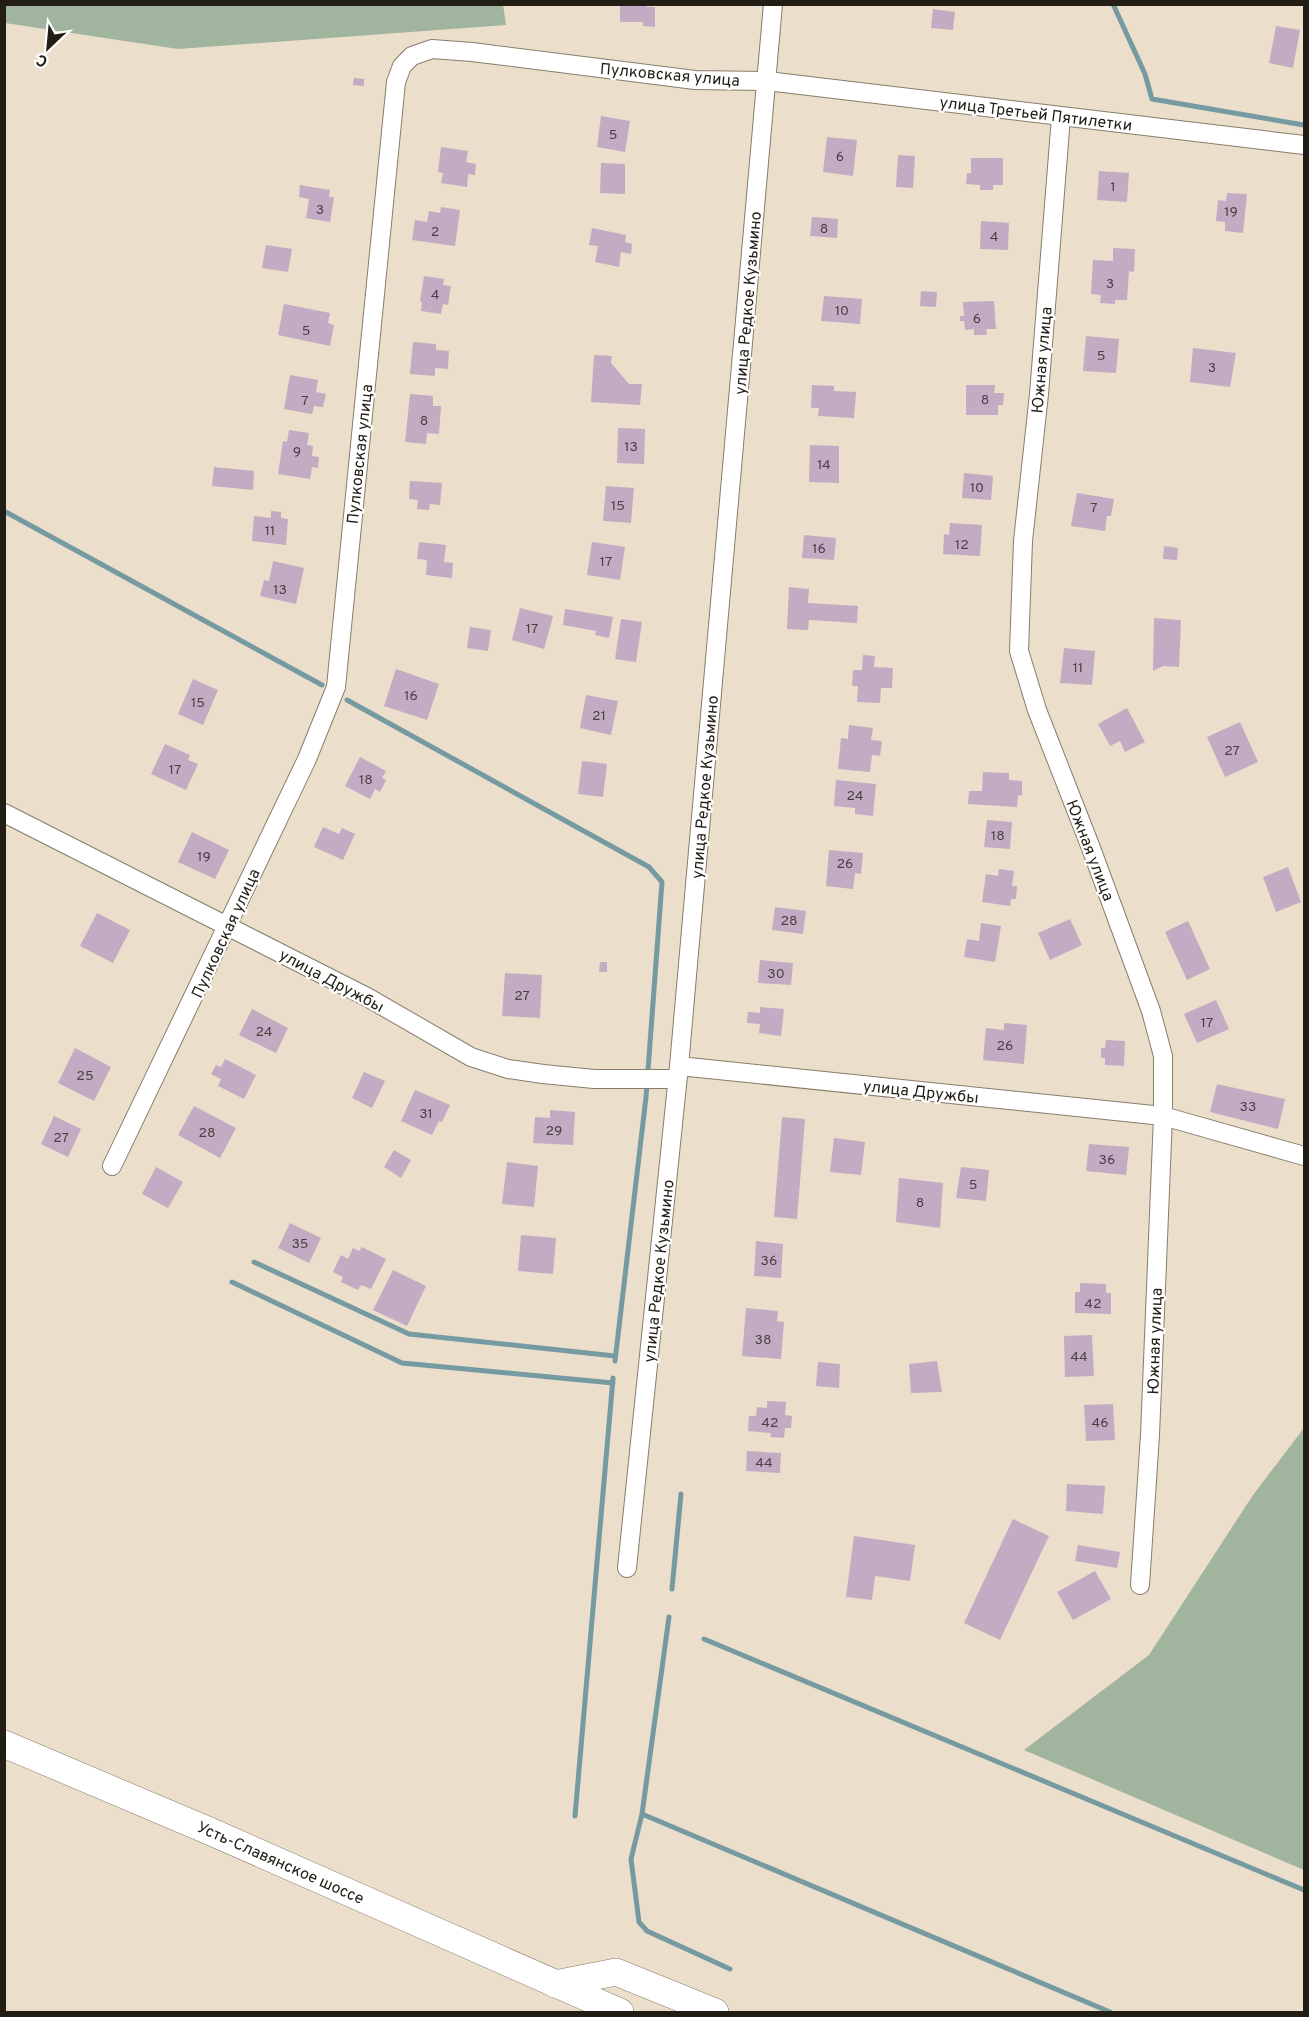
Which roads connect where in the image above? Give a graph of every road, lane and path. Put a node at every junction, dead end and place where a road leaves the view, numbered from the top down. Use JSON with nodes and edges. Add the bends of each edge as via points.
{"nodes":[{"id":1,"x":773,"y":4,"type":"edge"},
{"id":2,"x":767,"y":81,"type":"junction"},
{"id":3,"x":1061,"y":117,"type":"junction"},
{"id":4,"x":1305,"y":145,"type":"edge"},
{"id":5,"x":4,"y":813,"type":"edge"},
{"id":6,"x":228,"y":927,"type":"junction"},
{"id":7,"x":678,"y":1072,"type":"junction"},
{"id":8,"x":1163,"y":1116,"type":"junction"},
{"id":9,"x":1305,"y":1156,"type":"edge"},
{"id":10,"x":112,"y":1166,"type":"dead end"},
{"id":11,"x":627,"y":1568,"type":"dead end"},
{"id":12,"x":1140,"y":1585,"type":"dead end"},
{"id":13,"x":4,"y":1744,"type":"edge"},
{"id":14,"x":555,"y":1984,"type":"junction"},
{"id":15,"x":620,"y":2013,"type":"edge"},
{"id":16,"x":715,"y":2013,"type":"edge"}],
"edges":[{"from":1,"to":2,"type":"street","name":"улица Редкое Кузьмино"},
{"from":2,"to":3,"type":"street","name":"улица Третьей Пятилетки"},
{"from":2,"to":6,"type":"street","name":"Пулковская улица","via":[[695,80],[432,50],[412,56],[402,66],[396,82],[336,687],[307,759]]},
{"from":2,"to":7,"type":"street","name":"улица Редкое Кузьмино"},
{"from":3,"to":4,"type":"street","name":"улица Третьей Пятилетки"},
{"from":3,"to":8,"type":"street","name":"Южная улица","via":[[1023,541],[1019,651],[1151,1011],[1163,1056]]},
{"from":5,"to":6,"type":"street","name":"улица Дружбы"},
{"from":6,"to":7,"type":"street","name":"улица Дружбы","via":[[367,997],[471,1057],[508,1069],[594,1079]]},
{"from":6,"to":10,"type":"street","name":"Пулковская улица"},
{"from":7,"to":8,"type":"street","name":"улица Дружбы"},
{"from":7,"to":11,"type":"street","name":"улица Редкое Кузьмино"},
{"from":8,"to":9,"type":"street","name":"улица Дружбы"},
{"from":8,"to":12,"type":"street","name":"Южная улица"},
{"from":13,"to":14,"type":"street","name":"Усть-Славянское шоссе"},
{"from":14,"to":15,"type":"street","name":"Усть-Славянское шоссе"},
{"from":14,"to":16,"type":"street","via":[[616,1972]]}]}
